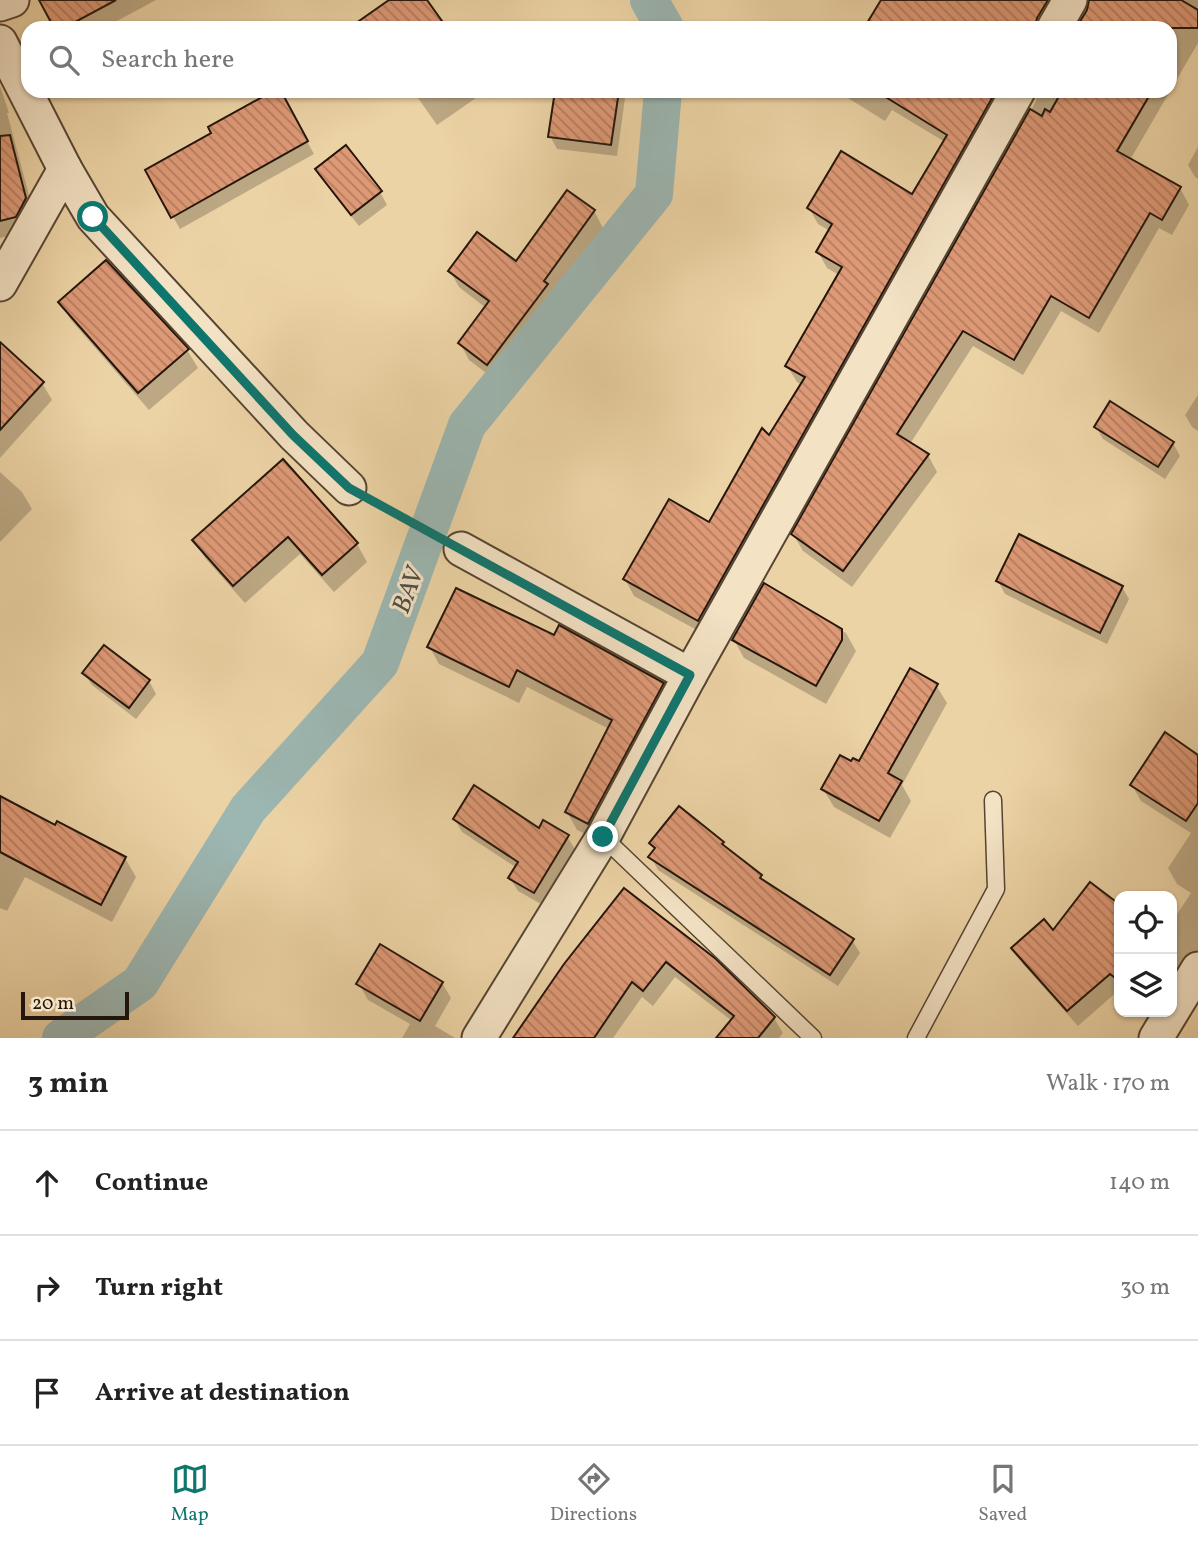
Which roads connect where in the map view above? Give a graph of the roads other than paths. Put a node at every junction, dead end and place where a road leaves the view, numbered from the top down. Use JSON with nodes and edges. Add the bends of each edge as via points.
{"nodes":[{"id":1,"x":12,"y":0,"type":"edge"},
{"id":2,"x":1070,"y":0,"type":"edge"},
{"id":3,"x":0,"y":4,"type":"edge"},
{"id":4,"x":1058,"y":21,"type":"edge"},
{"id":5,"x":0,"y":43,"type":"edge"},
{"id":6,"x":21,"y":84,"type":"edge"},
{"id":7,"x":28,"y":98,"type":"edge"},
{"id":8,"x":1014,"y":98,"type":"edge"},
{"id":9,"x":65,"y":169,"type":"junction"},
{"id":10,"x":0,"y":284,"type":"edge"},
{"id":11,"x":349,"y":488,"type":"road end"},
{"id":12,"x":461,"y":550,"type":"road end"},
{"id":13,"x":690,"y":675,"type":"junction"},
{"id":14,"x":993,"y":800,"type":"dead end"},
{"id":15,"x":603,"y":837,"type":"junction"},
{"id":16,"x":1198,"y":969,"type":"edge"},
{"id":17,"x":479,"y":1038,"type":"edge"},
{"id":18,"x":813,"y":1038,"type":"edge"},
{"id":19,"x":916,"y":1038,"type":"edge"},
{"id":20,"x":1156,"y":1038,"type":"edge"}],
"edges":[{"from":1,"to":3,"type":"street"},
{"from":2,"to":4,"type":"street"},
{"from":5,"to":6,"type":"street"},
{"from":7,"to":9,"type":"street"},
{"from":8,"to":13,"type":"street"},
{"from":9,"to":10,"type":"street"},
{"from":9,"to":11,"type":"street","via":[[93,217],[293,435]]},
{"from":12,"to":13,"type":"street"},
{"from":13,"to":15,"type":"street"},
{"from":14,"to":19,"type":"lane","via":[[996,889]]},
{"from":15,"to":17,"type":"street"},
{"from":15,"to":18,"type":"lane"},
{"from":16,"to":20,"type":"street"}]}
